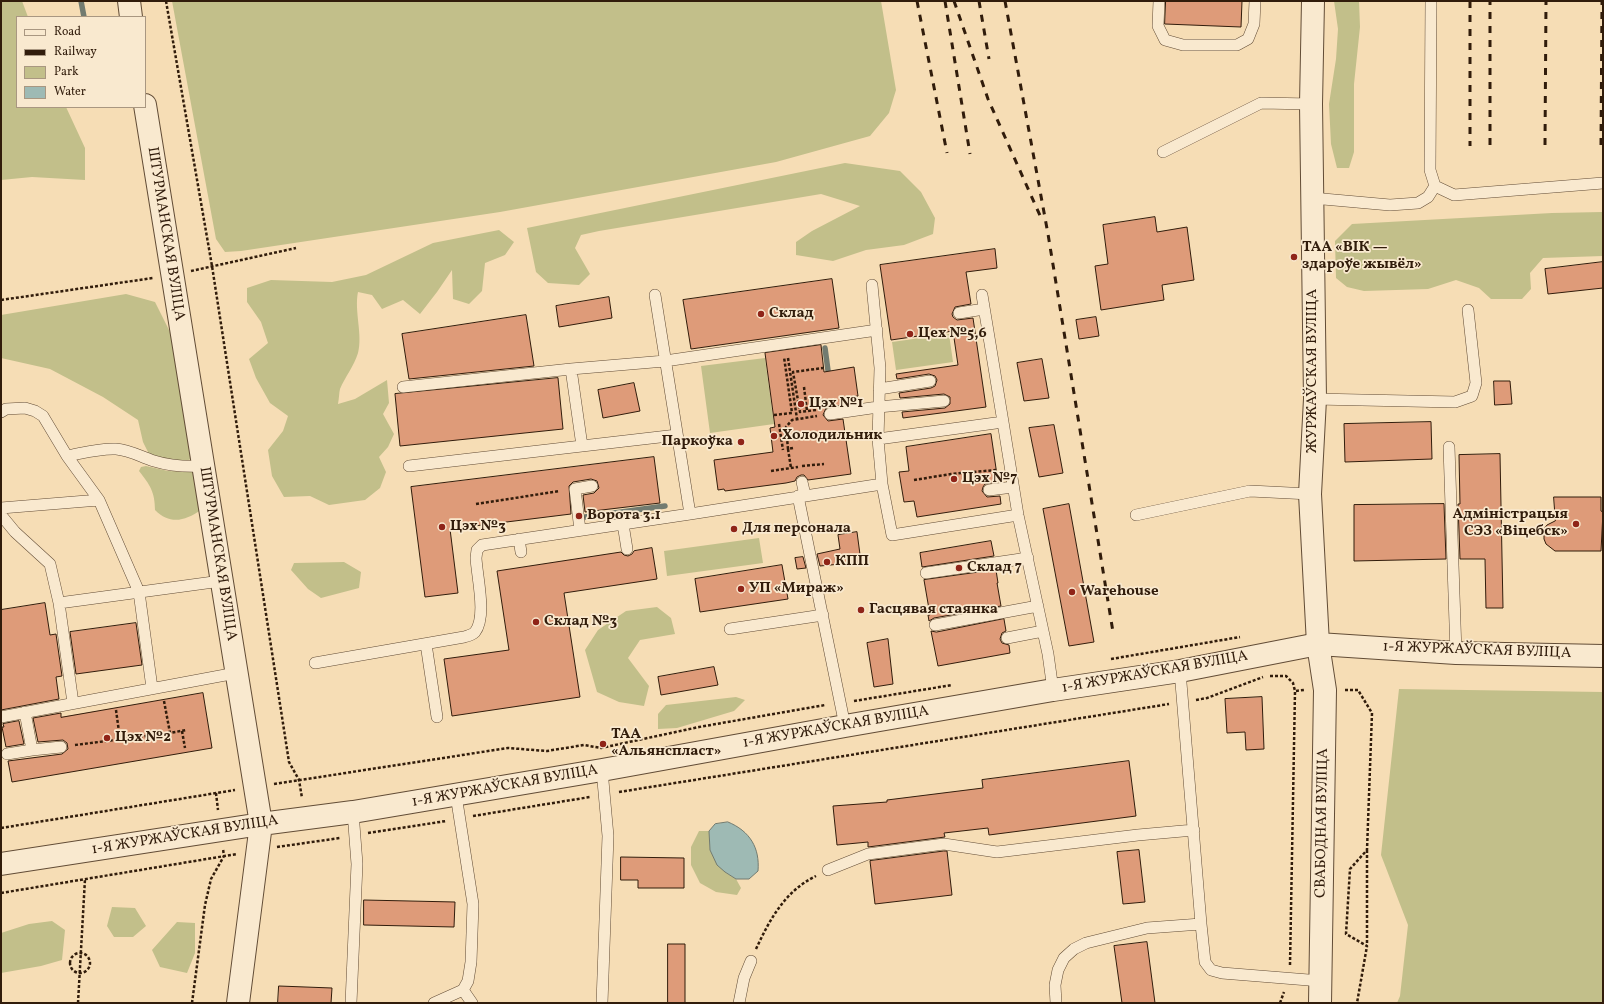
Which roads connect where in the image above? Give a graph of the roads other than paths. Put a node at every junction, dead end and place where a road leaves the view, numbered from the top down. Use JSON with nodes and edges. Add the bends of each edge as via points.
{"nodes":[{"id":1,"x":129,"y":1,"type":"edge"},
{"id":2,"x":1159,"y":1,"type":"edge"},
{"id":3,"x":1255,"y":1,"type":"edge"},
{"id":4,"x":1313,"y":1,"type":"edge"},
{"id":5,"x":1431,"y":1,"type":"edge"},
{"id":6,"x":131,"y":16,"type":"edge"},
{"id":7,"x":1311,"y":104,"type":"junction"},
{"id":8,"x":145,"y":108,"type":"edge"},
{"id":9,"x":1162,"y":152,"type":"dead end"},
{"id":10,"x":1603,"y":183,"type":"edge"},
{"id":11,"x":1435,"y":186,"type":"junction"},
{"id":12,"x":1312,"y":198,"type":"junction"},
{"id":13,"x":872,"y":285,"type":"dead end"},
{"id":14,"x":655,"y":295,"type":"dead end"},
{"id":15,"x":982,"y":295,"type":"dead end"},
{"id":16,"x":984,"y":309,"type":"junction"},
{"id":17,"x":1468,"y":310,"type":"dead end"},
{"id":18,"x":959,"y":313,"type":"dead end"},
{"id":19,"x":877,"y":330,"type":"junction"},
{"id":20,"x":665,"y":361,"type":"junction"},
{"id":21,"x":571,"y":369,"type":"junction"},
{"id":22,"x":930,"y":381,"type":"dead end"},
{"id":23,"x":403,"y":387,"type":"dead end"},
{"id":24,"x":879,"y":389,"type":"junction"},
{"id":25,"x":1315,"y":399,"type":"junction"},
{"id":26,"x":944,"y":401,"type":"dead end"},
{"id":27,"x":878,"y":407,"type":"junction"},
{"id":28,"x":3,"y":408,"type":"edge"},
{"id":29,"x":830,"y":414,"type":"road end"},
{"id":30,"x":1003,"y":422,"type":"junction"},
{"id":31,"x":677,"y":435,"type":"junction"},
{"id":32,"x":878,"y":439,"type":"junction"},
{"id":33,"x":582,"y":446,"type":"junction"},
{"id":34,"x":1449,"y":447,"type":"dead end"},
{"id":35,"x":67,"y":456,"type":"junction"},
{"id":36,"x":203,"y":466,"type":"junction"},
{"id":37,"x":409,"y":466,"type":"dead end"},
{"id":38,"x":802,"y":482,"type":"dead end"},
{"id":39,"x":882,"y":484,"type":"junction"},
{"id":40,"x":592,"y":486,"type":"dead end"},
{"id":41,"x":1014,"y":486,"type":"junction"},
{"id":42,"x":989,"y":490,"type":"dead end"},
{"id":43,"x":1310,"y":494,"type":"junction"},
{"id":44,"x":801,"y":496,"type":"junction"},
{"id":45,"x":99,"y":500,"type":"junction"},
{"id":46,"x":1,"y":508,"type":"edge"},
{"id":47,"x":690,"y":514,"type":"junction"},
{"id":48,"x":1,"y":515,"type":"edge"},
{"id":49,"x":1018,"y":515,"type":"junction"},
{"id":50,"x":1136,"y":515,"type":"dead end"},
{"id":51,"x":623,"y":524,"type":"junction"},
{"id":52,"x":580,"y":530,"type":"junction"},
{"id":53,"x":519,"y":539,"type":"junction"},
{"id":54,"x":627,"y":549,"type":"dead end"},
{"id":55,"x":521,"y":552,"type":"dead end"},
{"id":56,"x":1028,"y":558,"type":"junction"},
{"id":57,"x":926,"y":573,"type":"dead end"},
{"id":58,"x":221,"y":581,"type":"junction"},
{"id":59,"x":139,"y":592,"type":"junction"},
{"id":60,"x":59,"y":603,"type":"junction"},
{"id":61,"x":1038,"y":606,"type":"junction"},
{"id":62,"x":823,"y":615,"type":"junction"},
{"id":63,"x":935,"y":625,"type":"dead end"},
{"id":64,"x":730,"y":629,"type":"dead end"},
{"id":65,"x":1044,"y":631,"type":"junction"},
{"id":66,"x":1007,"y":638,"type":"dead end"},
{"id":67,"x":426,"y":644,"type":"junction"},
{"id":68,"x":1318,"y":644,"type":"junction"},
{"id":69,"x":1456,"y":653,"type":"junction"},
{"id":70,"x":1603,"y":656,"type":"edge"},
{"id":71,"x":315,"y":663,"type":"dead end"},
{"id":72,"x":1180,"y":670,"type":"junction"},
{"id":73,"x":236,"y":673,"type":"junction"},
{"id":74,"x":157,"y":687,"type":"junction"},
{"id":75,"x":1053,"y":690,"type":"junction"},
{"id":76,"x":73,"y":703,"type":"junction"},
{"id":77,"x":25,"y":712,"type":"junction"},
{"id":78,"x":1,"y":716,"type":"edge"},
{"id":79,"x":437,"y":717,"type":"dead end"},
{"id":80,"x":845,"y":726,"type":"junction"},
{"id":81,"x":61,"y":747,"type":"road end"},
{"id":82,"x":32,"y":750,"type":"junction"},
{"id":83,"x":7,"y":754,"type":"dead end"},
{"id":84,"x":602,"y":770,"type":"junction"},
{"id":85,"x":456,"y":795,"type":"junction"},
{"id":86,"x":353,"y":812,"type":"junction"},
{"id":87,"x":261,"y":824,"type":"junction"},
{"id":88,"x":1194,"y":830,"type":"junction"},
{"id":89,"x":1,"y":864,"type":"edge"},
{"id":90,"x":828,"y":870,"type":"road end"},
{"id":91,"x":1201,"y":924,"type":"junction"},
{"id":92,"x":751,"y":961,"type":"road end"},
{"id":93,"x":1321,"y":981,"type":"junction"},
{"id":94,"x":463,"y":990,"type":"junction"},
{"id":95,"x":238,"y":1003,"type":"edge"},
{"id":96,"x":351,"y":1003,"type":"edge"},
{"id":97,"x":434,"y":1003,"type":"edge"},
{"id":98,"x":472,"y":1003,"type":"edge"},
{"id":99,"x":602,"y":1003,"type":"edge"},
{"id":100,"x":740,"y":1003,"type":"edge"},
{"id":101,"x":1056,"y":1003,"type":"edge"},
{"id":102,"x":1320,"y":1003,"type":"edge"}],
"edges":[{"from":1,"to":6,"type":"street"},
{"from":2,"to":3,"type":"lane","via":[[1158,26],[1165,40],[1183,45],[1237,45],[1248,39],[1254,24]]},
{"from":4,"to":7,"type":"street","name":"ЖУРЖАЎСКАЯ ВУЛІЦА"},
{"from":5,"to":11,"type":"lane","via":[[1430,170]]},
{"from":7,"to":9,"type":"lane","via":[[1261,103]]},
{"from":7,"to":12,"type":"street","name":"ЖУРЖАЎСКАЯ ВУЛІЦА"},
{"from":8,"to":36,"type":"street","name":"ШТУРМАНСКАЯ ВУЛІЦА"},
{"from":10,"to":11,"type":"lane","via":[[1454,195]]},
{"from":11,"to":12,"type":"lane","via":[[1428,197],[1418,203],[1390,205]]},
{"from":12,"to":25,"type":"street","name":"ЖУРЖАЎСКАЯ ВУЛІЦА"},
{"from":13,"to":19,"type":"lane"},
{"from":14,"to":20,"type":"lane"},
{"from":15,"to":16,"type":"lane"},
{"from":16,"to":18,"type":"lane"},
{"from":16,"to":30,"type":"lane"},
{"from":17,"to":25,"type":"lane","via":[[1476,383],[1472,396],[1455,402]]},
{"from":19,"to":20,"type":"lane"},
{"from":19,"to":24,"type":"lane"},
{"from":20,"to":21,"type":"lane"},
{"from":20,"to":31,"type":"lane"},
{"from":21,"to":23,"type":"lane"},
{"from":21,"to":33,"type":"lane"},
{"from":22,"to":24,"type":"lane"},
{"from":24,"to":27,"type":"lane"},
{"from":25,"to":43,"type":"street","name":"ЖУРЖАЎСКАЯ ВУЛІЦА"},
{"from":26,"to":27,"type":"lane"},
{"from":27,"to":29,"type":"lane"},
{"from":27,"to":32,"type":"lane"},
{"from":28,"to":35,"type":"lane","via":[[35,410],[43,416]]},
{"from":30,"to":32,"type":"lane"},
{"from":30,"to":41,"type":"lane"},
{"from":31,"to":33,"type":"lane"},
{"from":31,"to":47,"type":"lane"},
{"from":32,"to":39,"type":"lane"},
{"from":33,"to":37,"type":"lane"},
{"from":34,"to":69,"type":"lane"},
{"from":35,"to":36,"type":"lane","via":[[116,449],[170,465]]},
{"from":35,"to":45,"type":"lane"},
{"from":36,"to":58,"type":"street","name":"ШТУРМАНСКАЯ ВУЛІЦА"},
{"from":38,"to":44,"type":"lane"},
{"from":39,"to":44,"type":"lane"},
{"from":39,"to":49,"type":"lane","via":[[892,535]]},
{"from":40,"to":52,"type":"lane","via":[[575,489]]},
{"from":41,"to":42,"type":"lane"},
{"from":41,"to":49,"type":"lane"},
{"from":43,"to":50,"type":"lane","via":[[1250,492]]},
{"from":43,"to":68,"type":"street","name":"ЖУРЖАЎСКАЯ ВУЛІЦА"},
{"from":44,"to":47,"type":"lane"},
{"from":44,"to":62,"type":"lane"},
{"from":45,"to":46,"type":"lane"},
{"from":45,"to":59,"type":"lane"},
{"from":47,"to":51,"type":"lane"},
{"from":48,"to":60,"type":"lane","via":[[15,532],[50,564]]},
{"from":49,"to":56,"type":"lane"},
{"from":51,"to":52,"type":"lane"},
{"from":51,"to":54,"type":"lane"},
{"from":52,"to":53,"type":"lane"},
{"from":53,"to":55,"type":"lane"},
{"from":53,"to":67,"type":"lane","via":[[485,544],[477,550],[481,616],[476,632],[464,637]]},
{"from":56,"to":57,"type":"lane"},
{"from":56,"to":61,"type":"lane"},
{"from":58,"to":59,"type":"lane"},
{"from":58,"to":73,"type":"street","name":"ШТУРМАНСКАЯ ВУЛІЦА"},
{"from":59,"to":60,"type":"lane"},
{"from":59,"to":74,"type":"lane"},
{"from":60,"to":76,"type":"lane"},
{"from":61,"to":63,"type":"lane"},
{"from":61,"to":65,"type":"lane"},
{"from":62,"to":64,"type":"lane"},
{"from":62,"to":80,"type":"lane"},
{"from":65,"to":66,"type":"lane"},
{"from":65,"to":75,"type":"lane"},
{"from":67,"to":71,"type":"lane"},
{"from":67,"to":79,"type":"lane"},
{"from":68,"to":69,"type":"street","name":"1-Я ЖУРЖАЎСКАЯ ВУЛІЦА"},
{"from":68,"to":72,"type":"street","name":"1-Я ЖУРЖАЎСКАЯ ВУЛІЦА"},
{"from":68,"to":93,"type":"street","name":"СВАБОДНАЯ ВУЛІЦА","via":[[1325,690]]},
{"from":69,"to":70,"type":"street","name":"1-Я ЖУРЖАЎСКАЯ ВУЛІЦА"},
{"from":72,"to":75,"type":"street","name":"1-Я ЖУРЖАЎСКАЯ ВУЛІЦА"},
{"from":72,"to":88,"type":"lane"},
{"from":73,"to":74,"type":"lane"},
{"from":73,"to":87,"type":"street","name":"ШТУРМАНСКАЯ ВУЛІЦА"},
{"from":74,"to":76,"type":"lane"},
{"from":75,"to":80,"type":"street","name":"1-Я ЖУРЖАЎСКАЯ ВУЛІЦА"},
{"from":76,"to":77,"type":"lane"},
{"from":77,"to":78,"type":"lane"},
{"from":77,"to":82,"type":"lane"},
{"from":80,"to":84,"type":"street","name":"1-Я ЖУРЖАЎСКАЯ ВУЛІЦА"},
{"from":81,"to":82,"type":"lane"},
{"from":82,"to":83,"type":"lane"},
{"from":84,"to":85,"type":"street","name":"1-Я ЖУРЖАЎСКАЯ ВУЛІЦА"},
{"from":84,"to":99,"type":"lane","via":[[608,836]]},
{"from":85,"to":86,"type":"street","name":"1-Я ЖУРЖАЎСКАЯ ВУЛІЦА"},
{"from":85,"to":94,"type":"lane","via":[[473,904],[471,962],[468,981]]},
{"from":86,"to":87,"type":"street","name":"1-Я ЖУРЖАЎСКАЯ ВУЛІЦА"},
{"from":86,"to":96,"type":"lane","via":[[357,864]]},
{"from":87,"to":89,"type":"street","name":"1-Я ЖУРЖАЎСКАЯ ВУЛІЦА"},
{"from":87,"to":95,"type":"street","name":"ШТУРМАНСКАЯ ВУЛІЦА"},
{"from":88,"to":90,"type":"lane","via":[[997,852],[944,844],[868,854]]},
{"from":88,"to":91,"type":"lane"},
{"from":91,"to":93,"type":"lane","via":[[1205,962],[1211,970]]},
{"from":91,"to":101,"type":"lane","via":[[1147,928],[1086,943],[1074,949],[1064,958],[1058,970],[1055,985]]},
{"from":92,"to":100,"type":"lane","via":[[744,978]]},
{"from":93,"to":102,"type":"street","name":"СВАБОДНАЯ ВУЛІЦА"},
{"from":94,"to":97,"type":"lane"},
{"from":94,"to":98,"type":"lane"}]}
